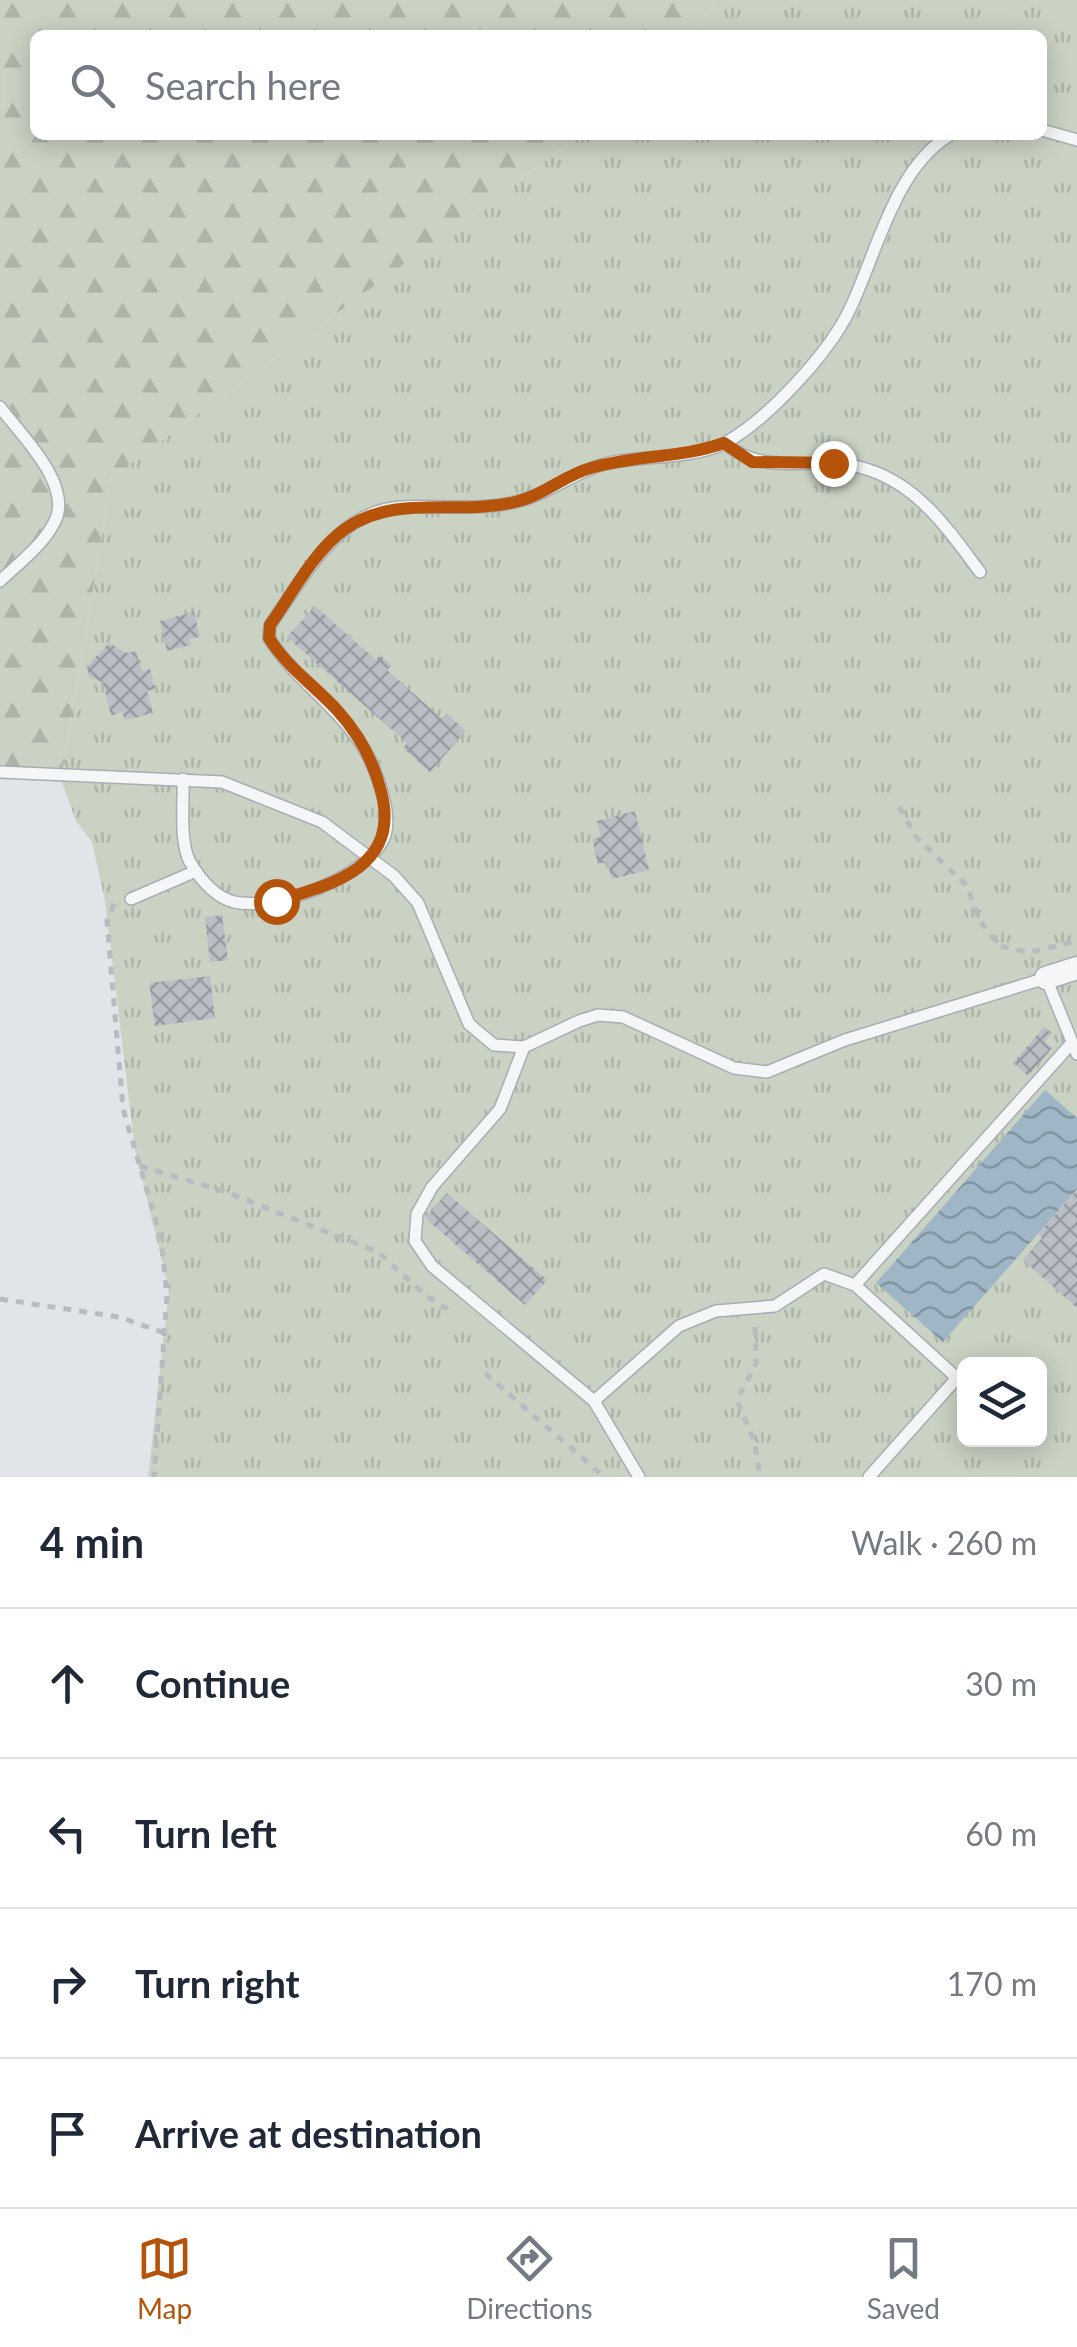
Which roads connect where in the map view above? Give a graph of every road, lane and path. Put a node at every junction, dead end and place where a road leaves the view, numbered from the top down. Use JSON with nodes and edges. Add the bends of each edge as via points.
{"nodes":[{"id":1,"x":1047,"y":131,"type":"edge"},
{"id":2,"x":944,"y":140,"type":"edge"},
{"id":3,"x":1077,"y":140,"type":"edge"},
{"id":4,"x":0,"y":407,"type":"edge"},
{"id":5,"x":724,"y":443,"type":"junction"},
{"id":6,"x":980,"y":572,"type":"dead end"},
{"id":7,"x":0,"y":581,"type":"edge"},
{"id":8,"x":0,"y":772,"type":"edge"},
{"id":9,"x":183,"y":779,"type":"junction"},
{"id":10,"x":899,"y":807,"type":"dead end"},
{"id":11,"x":371,"y":857,"type":"junction"},
{"id":12,"x":196,"y":871,"type":"junction"},
{"id":13,"x":130,"y":899,"type":"joint"},
{"id":14,"x":1077,"y":941,"type":"edge"},
{"id":15,"x":1077,"y":968,"type":"edge"},
{"id":16,"x":1046,"y":978,"type":"junction"},
{"id":17,"x":524,"y":1047,"type":"junction"},
{"id":18,"x":1074,"y":1049,"type":"edge"},
{"id":19,"x":139,"y":1166,"type":"junction"},
{"id":20,"x":855,"y":1284,"type":"junction"},
{"id":21,"x":466,"y":1295,"type":"junction"},
{"id":22,"x":0,"y":1299,"type":"edge"},
{"id":23,"x":748,"y":1310,"type":"junction"},
{"id":24,"x":165,"y":1333,"type":"junction"},
{"id":25,"x":486,"y":1373,"type":"dead end"},
{"id":26,"x":594,"y":1402,"type":"junction"},
{"id":27,"x":154,"y":1477,"type":"edge"},
{"id":28,"x":604,"y":1477,"type":"edge"},
{"id":29,"x":640,"y":1477,"type":"edge"},
{"id":30,"x":760,"y":1477,"type":"edge"},
{"id":31,"x":869,"y":1477,"type":"edge"}],
"edges":[{"from":1,"to":3,"type":"lane"},
{"from":2,"to":5,"type":"lane","via":[[905,186],[832,341],[758,418]]},
{"from":4,"to":7,"type":"lane","via":[[52,479],[58,502],[50,530]]},
{"from":5,"to":6,"type":"lane","via":[[752,462],[833,463],[884,476],[939,518]]},
{"from":5,"to":11,"type":"lane","via":[[594,466],[516,502],[396,507],[366,516],[324,550],[270,625],[269,638],[364,743],[385,806],[385,837]]},
{"from":8,"to":9,"type":"lane"},
{"from":9,"to":11,"type":"lane","via":[[222,782],[286,804]]},
{"from":9,"to":12,"type":"lane","via":[[188,858]]},
{"from":10,"to":14,"type":"path","via":[[916,837],[967,886],[999,946],[1030,952]]},
{"from":11,"to":12,"type":"lane","via":[[326,887],[276,901],[234,902]]},
{"from":11,"to":17,"type":"lane","via":[[418,903],[479,1036],[494,1046]]},
{"from":12,"to":13,"type":"lane"},
{"from":13,"to":19,"type":"path","via":[[115,902],[108,921],[123,1109]]},
{"from":15,"to":16,"type":"street"},
{"from":16,"to":17,"type":"lane","via":[[845,1040],[768,1072],[734,1068],[623,1018],[578,1021]]},
{"from":16,"to":18,"type":"lane"},
{"from":17,"to":21,"type":"lane","via":[[500,1110],[432,1187],[417,1214],[415,1241]]},
{"from":18,"to":20,"type":"lane"},
{"from":19,"to":21,"type":"path","via":[[224,1191],[378,1252],[445,1308]]},
{"from":19,"to":24,"type":"path","via":[[160,1238]]},
{"from":20,"to":23,"type":"lane","via":[[824,1274],[775,1306]]},
{"from":20,"to":31,"type":"lane","via":[[957,1378]]},
{"from":21,"to":26,"type":"lane"},
{"from":22,"to":24,"type":"path","via":[[118,1318]]},
{"from":23,"to":26,"type":"lane","via":[[716,1311],[679,1326]]},
{"from":23,"to":30,"type":"path","via":[[758,1352],[736,1400],[755,1443]]},
{"from":24,"to":27,"type":"path"},
{"from":25,"to":28,"type":"path"},
{"from":26,"to":29,"type":"lane"}]}
